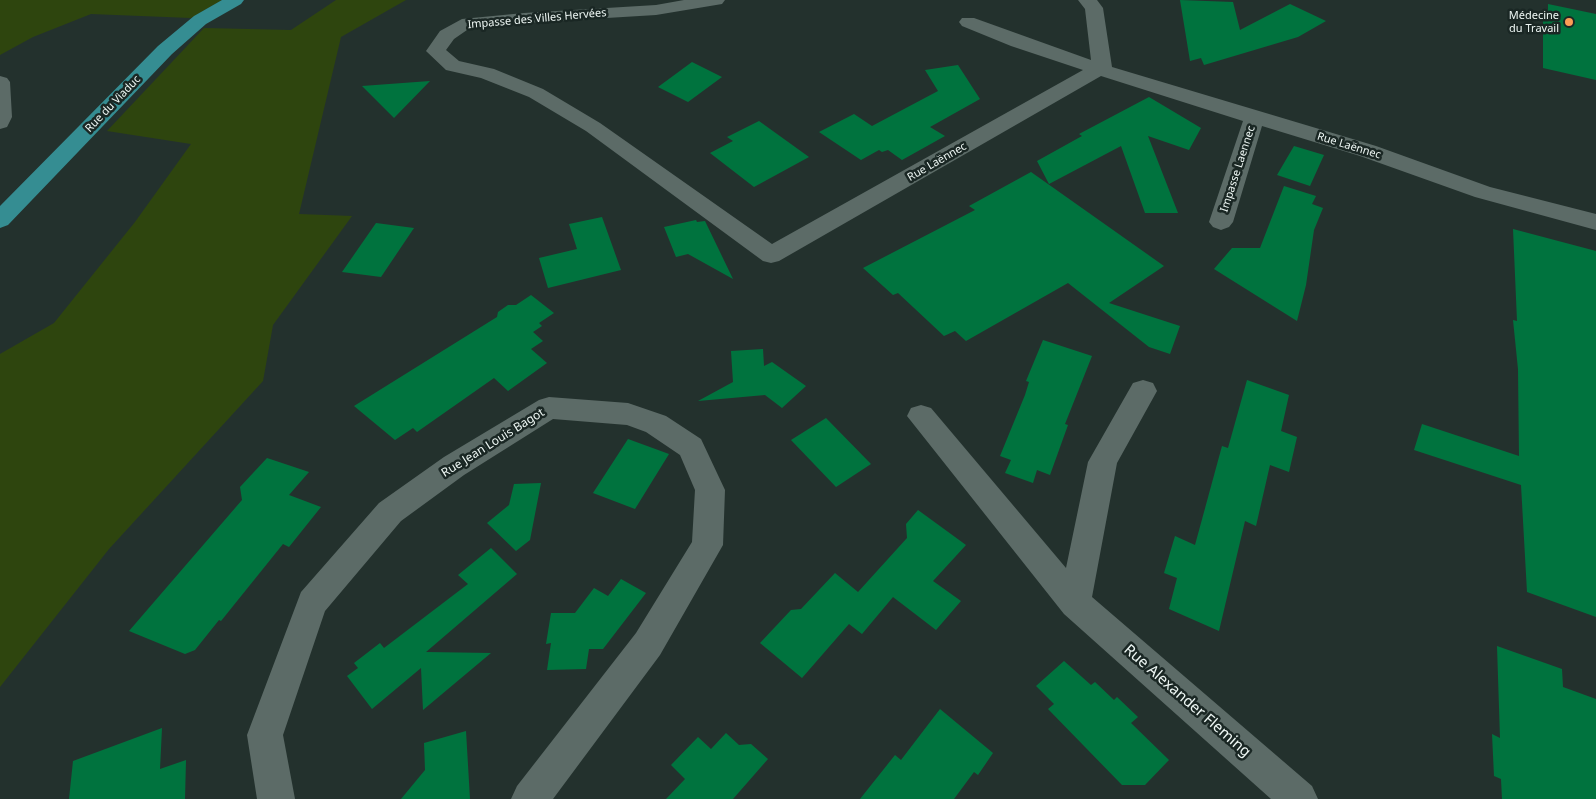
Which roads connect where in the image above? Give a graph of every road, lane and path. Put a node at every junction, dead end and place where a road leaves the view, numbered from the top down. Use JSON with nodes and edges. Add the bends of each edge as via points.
{"nodes":[{"id":1,"x":235,"y":0,"type":"edge"},
{"id":2,"x":716,"y":0,"type":"edge"},
{"id":3,"x":1095,"y":3,"type":"edge"},
{"id":4,"x":968,"y":22,"type":"dead end"},
{"id":5,"x":1102,"y":68,"type":"junction"},
{"id":6,"x":0,"y":82,"type":"edge"},
{"id":7,"x":1255,"y":117,"type":"junction"},
{"id":8,"x":0,"y":124,"type":"edge"},
{"id":9,"x":0,"y":220,"type":"edge"},
{"id":10,"x":1221,"y":222,"type":"dead end"},
{"id":11,"x":1596,"y":222,"type":"edge"},
{"id":12,"x":772,"y":255,"type":"joint"},
{"id":13,"x":1144,"y":391,"type":"dead end"},
{"id":14,"x":921,"y":416,"type":"dead end"},
{"id":15,"x":1075,"y":603,"type":"junction"},
{"id":16,"x":276,"y":799,"type":"edge"},
{"id":17,"x":530,"y":799,"type":"edge"},
{"id":18,"x":1298,"y":799,"type":"edge"}],
"edges":[{"from":1,"to":9,"type":"main road","name":"Rue du Viaduc","via":[[200,20],[165,50]]},
{"from":2,"to":12,"type":"street","name":"Impasse des Villes Hervées","via":[[656,10],[462,25],[447,35],[436,50],[454,66],[488,73],[536,93],[593,127]]},
{"from":3,"to":5,"type":"street"},
{"from":4,"to":5,"type":"street","name":"Rue Laënnec","via":[[1018,42]]},
{"from":5,"to":7,"type":"street","name":"Rue Laënnec","via":[[1155,88]]},
{"from":5,"to":12,"type":"street","name":"Rue Laënnec"},
{"from":6,"to":8,"type":"street"},
{"from":7,"to":10,"type":"street","name":"Impasse Laennec"},
{"from":7,"to":11,"type":"street","name":"Rue Laënnec","via":[[1374,153],[1482,192]]},
{"from":13,"to":15,"type":"street","via":[[1103,462]]},
{"from":14,"to":15,"type":"street","name":"Rue Alexander Fleming"},
{"from":15,"to":18,"type":"street","name":"Rue Alexander Fleming"},
{"from":16,"to":17,"type":"street","name":"Rue Jean Louis Bagot","via":[[265,735],[312,603],[390,512],[454,466],[549,408],[628,414],[656,424],[690,447],[710,490],[707,545],[648,644]]}]}
